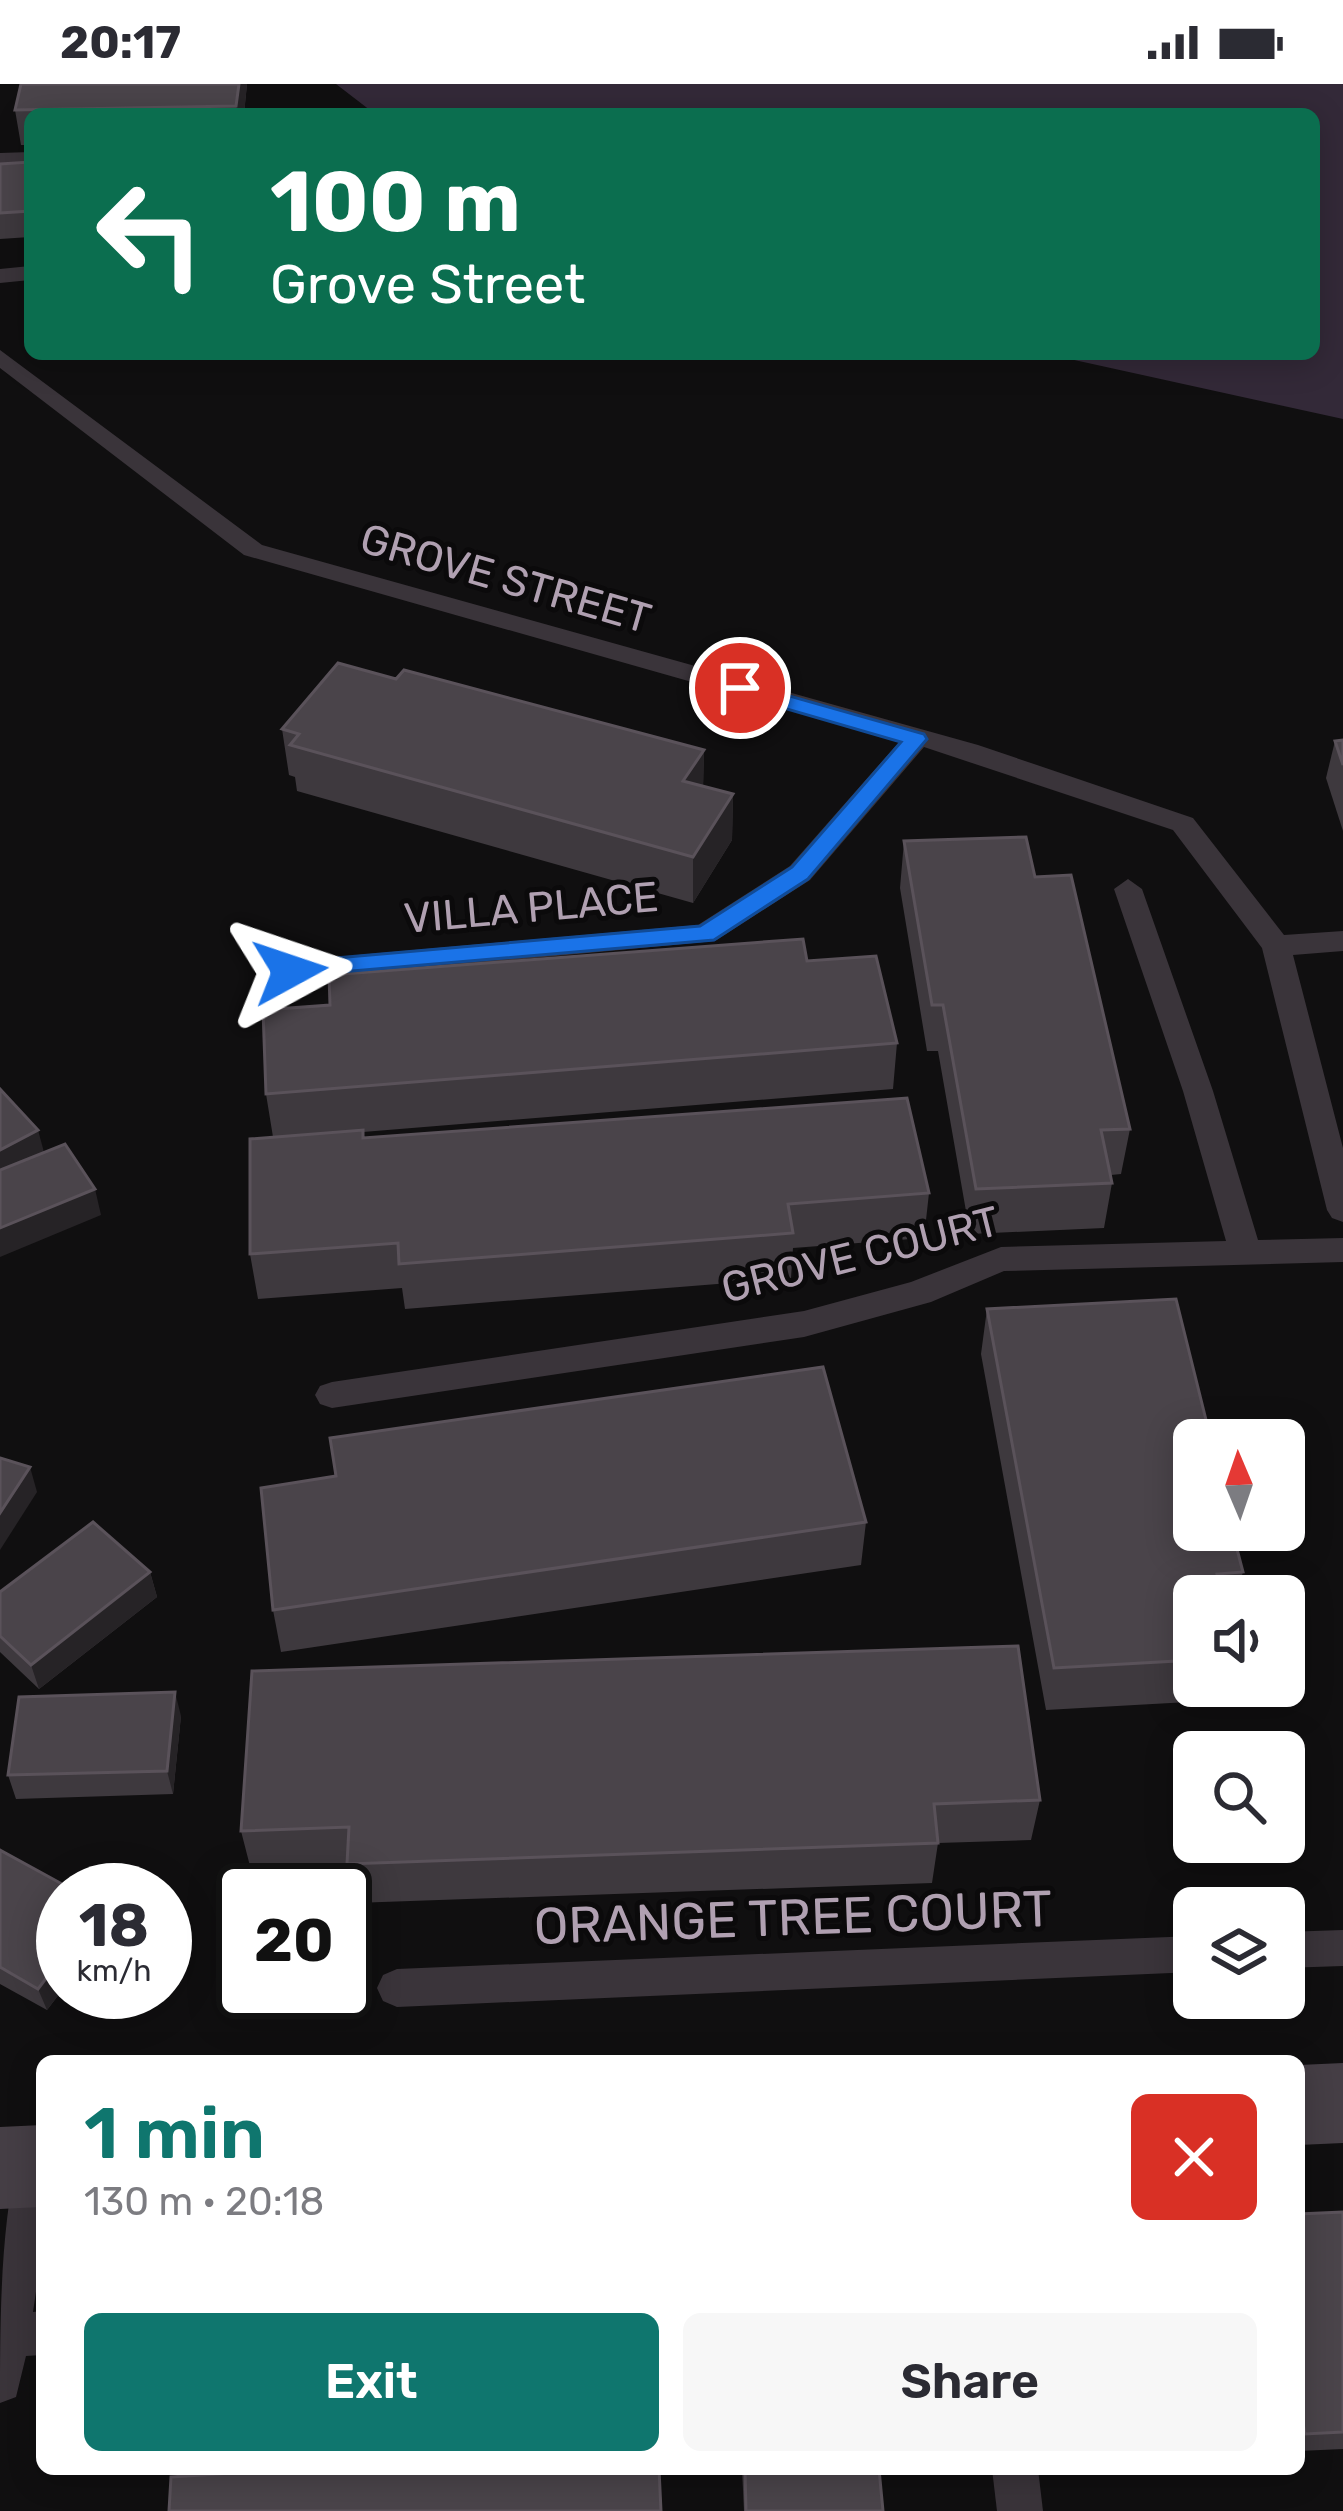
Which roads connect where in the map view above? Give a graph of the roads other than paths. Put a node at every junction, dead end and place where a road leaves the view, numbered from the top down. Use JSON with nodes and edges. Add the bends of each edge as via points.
{"nodes":[{"id":1,"x":0,"y":357,"type":"edge"},
{"id":2,"x":916,"y":739,"type":"junction"},
{"id":3,"x":1128,"y":889,"type":"dead end"},
{"id":4,"x":1343,"y":941,"type":"edge"},
{"id":5,"x":1276,"y":946,"type":"junction"},
{"id":6,"x":290,"y":971,"type":"dead end"},
{"id":7,"x":1343,"y":1210,"type":"edge"},
{"id":8,"x":1343,"y":1250,"type":"edge"},
{"id":9,"x":1245,"y":1252,"type":"junction"},
{"id":10,"x":332,"y":1395,"type":"dead end"},
{"id":11,"x":1343,"y":1948,"type":"edge"},
{"id":12,"x":1305,"y":1949,"type":"edge"},
{"id":13,"x":1173,"y":1955,"type":"edge"},
{"id":14,"x":398,"y":1988,"type":"dead end"},
{"id":15,"x":1343,"y":2102,"type":"edge"},
{"id":16,"x":1305,"y":2105,"type":"edge"},
{"id":17,"x":25,"y":2167,"type":"edge"},
{"id":18,"x":17,"y":2335,"type":"edge"},
{"id":19,"x":0,"y":2380,"type":"edge"},
{"id":20,"x":1016,"y":2475,"type":"edge"},
{"id":21,"x":1020,"y":2511,"type":"edge"}],
"edges":[{"from":1,"to":2,"type":"lane","name":"GROVE STREET","via":[[253,550]]},
{"from":2,"to":5,"type":"lane","name":"GROVE STREET","via":[[1183,824]]},
{"from":2,"to":6,"type":"lane","name":"VILLA PLACE","via":[[800,873],[705,934]]},
{"from":3,"to":9,"type":"lane"},
{"from":4,"to":5,"type":"lane"},
{"from":5,"to":7,"type":"lane","name":"GROVE STREET"},
{"from":8,"to":9,"type":"lane","name":"GROVE COURT"},
{"from":9,"to":10,"type":"lane","name":"GROVE COURT","via":[[1001,1259],[920,1293],[803,1324]]},
{"from":11,"to":12,"type":"lane"},
{"from":13,"to":14,"type":"lane","name":"ORANGE TREE COURT"},
{"from":15,"to":16,"type":"street"},
{"from":17,"to":18,"type":"lane"},
{"from":18,"to":19,"type":"lane"},
{"from":20,"to":21,"type":"lane"}]}
